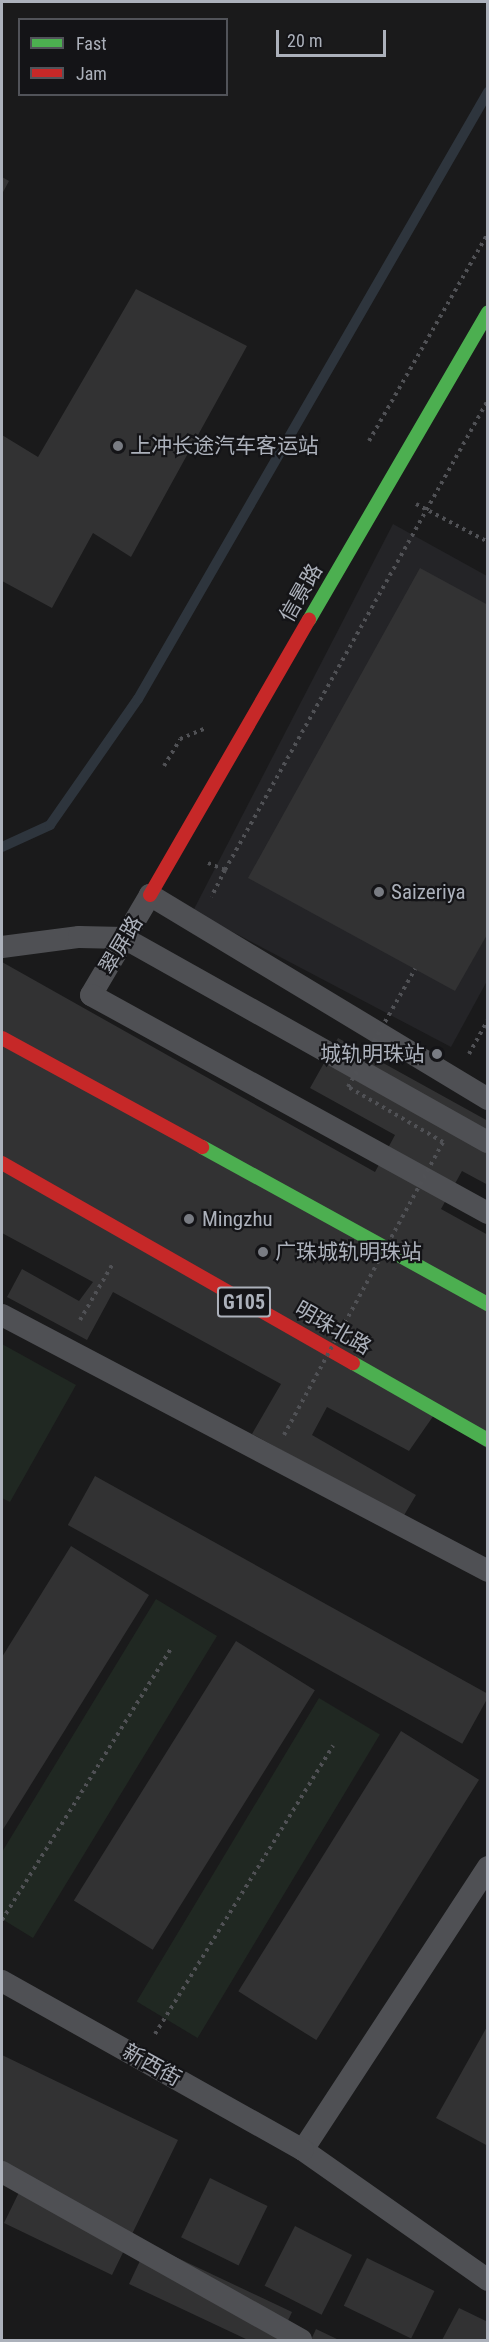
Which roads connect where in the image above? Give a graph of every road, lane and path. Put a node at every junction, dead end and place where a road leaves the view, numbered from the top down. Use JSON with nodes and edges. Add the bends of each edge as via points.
{"nodes":[{"id":1,"x":488,"y":312,"type":"edge"},
{"id":2,"x":488,"y":400,"type":"edge"},
{"id":3,"x":386,"y":488,"type":"junction"},
{"id":4,"x":424,"y":508,"type":"junction"},
{"id":5,"x":488,"y":542,"type":"edge"},
{"id":6,"x":225,"y":870,"type":"dead end"},
{"id":7,"x":150,"y":895,"type":"junction"},
{"id":8,"x":124,"y":938,"type":"junction"},
{"id":9,"x":2,"y":947,"type":"edge"},
{"id":10,"x":415,"y":969,"type":"dead end"},
{"id":11,"x":488,"y":1020,"type":"edge"},
{"id":12,"x":2,"y":1038,"type":"edge"},
{"id":13,"x":454,"y":1079,"type":"junction"},
{"id":14,"x":488,"y":1099,"type":"edge"},
{"id":15,"x":488,"y":1142,"type":"edge"},
{"id":16,"x":2,"y":1163,"type":"edge"},
{"id":17,"x":488,"y":1213,"type":"edge"},
{"id":18,"x":121,"y":1271,"type":"dead end"},
{"id":19,"x":488,"y":1304,"type":"edge"},
{"id":20,"x":2,"y":1316,"type":"edge"},
{"id":21,"x":81,"y":1321,"type":"dead end"},
{"id":22,"x":306,"y":1370,"type":"dead end"},
{"id":23,"x":316,"y":1376,"type":"junction"},
{"id":24,"x":284,"y":1435,"type":"dead end"},
{"id":25,"x":488,"y":1440,"type":"edge"},
{"id":26,"x":488,"y":1571,"type":"edge"},
{"id":27,"x":171,"y":1648,"type":"dead end"},
{"id":28,"x":333,"y":1746,"type":"dead end"},
{"id":29,"x":488,"y":1867,"type":"edge"},
{"id":30,"x":2,"y":1920,"type":"edge"},
{"id":31,"x":2,"y":1981,"type":"edge"},
{"id":32,"x":141,"y":2058,"type":"junction"},
{"id":33,"x":303,"y":2150,"type":"junction"},
{"id":34,"x":2,"y":2172,"type":"edge"},
{"id":35,"x":488,"y":2280,"type":"edge"},
{"id":36,"x":301,"y":2340,"type":"edge"}],
"edges":[{"from":1,"to":3,"type":"main road","name":"信景路"},
{"from":2,"to":4,"type":"path"},
{"from":3,"to":4,"type":"path"},
{"from":3,"to":7,"type":"main road","name":"信景路"},
{"from":4,"to":5,"type":"path"},
{"from":4,"to":6,"type":"path"},
{"from":7,"to":8,"type":"lane","name":"翠屏路"},
{"from":7,"to":13,"type":"lane"},
{"from":8,"to":9,"type":"lane","via":[[79,937]]},
{"from":8,"to":15,"type":"lane"},
{"from":8,"to":17,"type":"lane","name":"翠屏路","via":[[91,995]]},
{"from":10,"to":23,"type":"path","bridge":true,"via":[[348,1087],[443,1142]]},
{"from":11,"to":13,"type":"path"},
{"from":12,"to":19,"type":"main road"},
{"from":13,"to":14,"type":"lane"},
{"from":16,"to":25,"type":"main road","name":"明珠北路","number":"G105"},
{"from":18,"to":21,"type":"path","via":[[111,1265]]},
{"from":20,"to":26,"type":"lane"},
{"from":22,"to":23,"type":"path"},
{"from":23,"to":24,"type":"path","bridge":true},
{"from":27,"to":30,"type":"path"},
{"from":28,"to":32,"type":"path"},
{"from":29,"to":33,"type":"lane"},
{"from":31,"to":32,"type":"lane","name":"新西街"},
{"from":32,"to":33,"type":"lane","name":"新西街"},
{"from":33,"to":35,"type":"lane","name":"新西街"},
{"from":34,"to":36,"type":"lane"}]}
